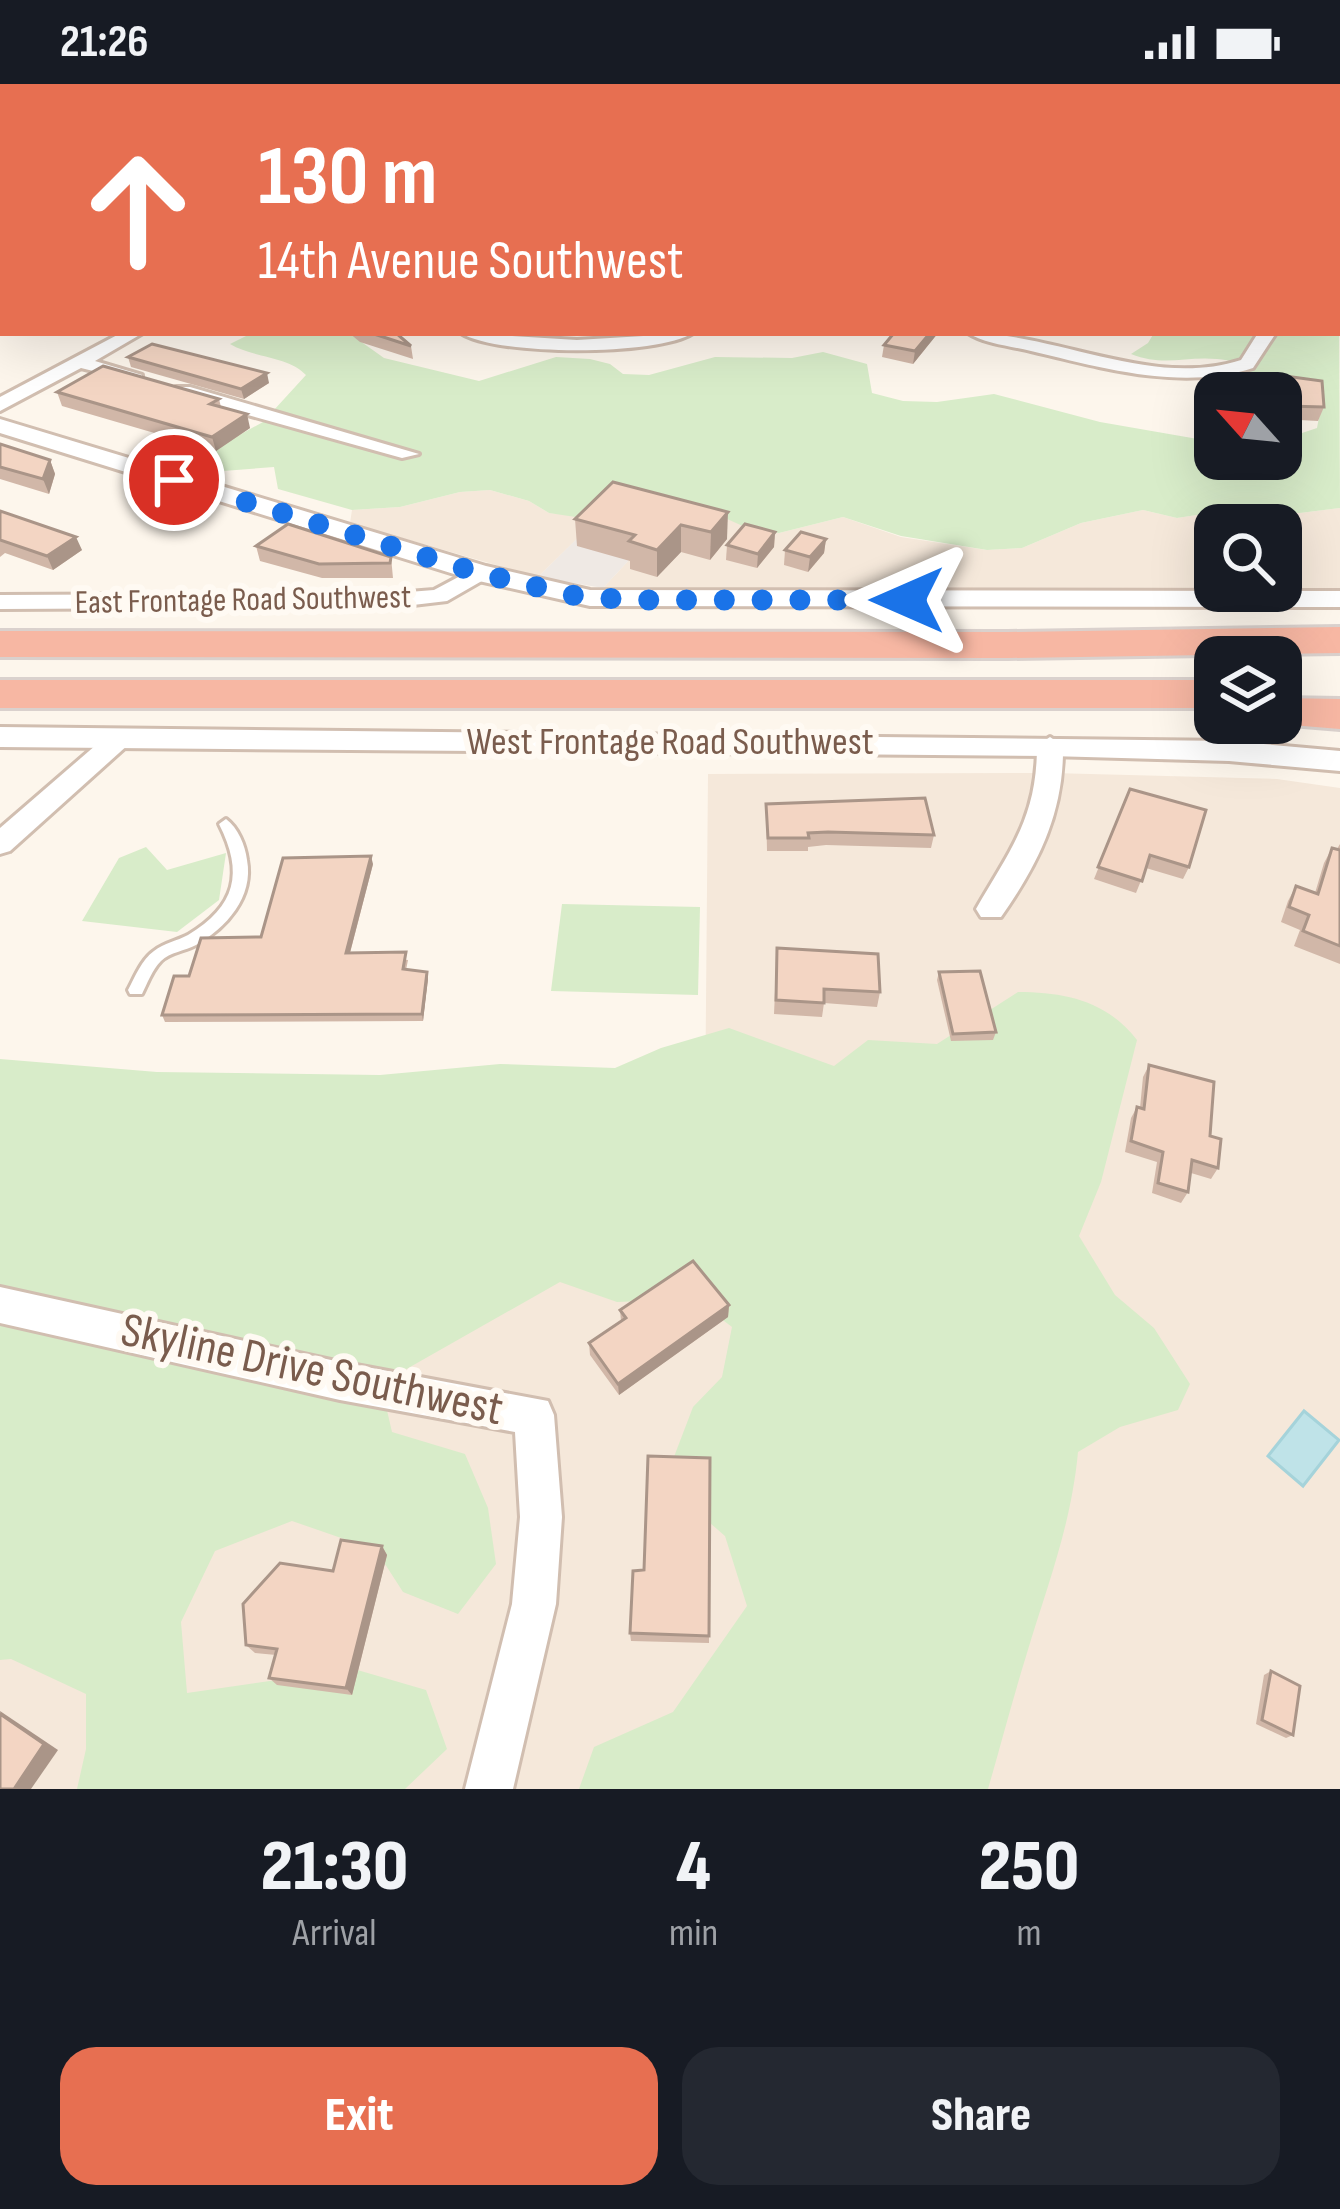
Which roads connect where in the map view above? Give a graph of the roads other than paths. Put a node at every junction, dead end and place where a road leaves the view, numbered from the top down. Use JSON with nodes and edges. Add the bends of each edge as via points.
{"nodes":[{"id":1,"x":128,"y":336,"type":"edge"},
{"id":2,"x":488,"y":336,"type":"edge"},
{"id":3,"x":666,"y":336,"type":"edge"},
{"id":4,"x":993,"y":336,"type":"edge"},
{"id":5,"x":1266,"y":336,"type":"edge"},
{"id":6,"x":79,"y":362,"type":"junction"},
{"id":7,"x":0,"y":405,"type":"edge"},
{"id":8,"x":0,"y":426,"type":"edge"},
{"id":9,"x":409,"y":454,"type":"dead end"},
{"id":10,"x":479,"y":573,"type":"junction"},
{"id":11,"x":1340,"y":599,"type":"edge"},
{"id":12,"x":0,"y":602,"type":"edge"},
{"id":13,"x":1340,"y":640,"type":"edge"},
{"id":14,"x":0,"y":644,"type":"edge"},
{"id":15,"x":1009,"y":644,"type":"junction"},
{"id":16,"x":1340,"y":656,"type":"edge"},
{"id":17,"x":0,"y":694,"type":"edge"},
{"id":18,"x":1107,"y":694,"type":"junction"},
{"id":19,"x":1194,"y":694,"type":"edge"},
{"id":20,"x":1302,"y":694,"type":"edge"},
{"id":21,"x":1340,"y":694,"type":"edge"},
{"id":22,"x":1194,"y":706,"type":"edge"},
{"id":23,"x":1302,"y":713,"type":"edge"},
{"id":24,"x":1340,"y":714,"type":"edge"},
{"id":25,"x":0,"y":737,"type":"edge"},
{"id":26,"x":120,"y":738,"type":"junction"},
{"id":27,"x":1050,"y":746,"type":"junction"},
{"id":28,"x":1340,"y":761,"type":"edge"},
{"id":29,"x":226,"y":824,"type":"dead end"},
{"id":30,"x":0,"y":844,"type":"edge"},
{"id":31,"x":992,"y":909,"type":"dead end"},
{"id":32,"x":136,"y":990,"type":"dead end"},
{"id":33,"x":0,"y":1305,"type":"edge"},
{"id":34,"x":489,"y":1789,"type":"edge"}],
"edges":[{"from":1,"to":6,"type":"street"},
{"from":2,"to":3,"type":"street","via":[[553,347]]},
{"from":4,"to":5,"type":"street","via":[[1196,374],[1249,363]]},
{"from":6,"to":7,"type":"street"},
{"from":6,"to":9,"type":"street"},
{"from":8,"to":10,"type":"street"},
{"from":10,"to":11,"type":"street","via":[[628,600]]},
{"from":10,"to":12,"type":"street","name":"East Frontage Road Southwest","via":[[439,596],[396,600]]},
{"from":13,"to":15,"type":"highway"},
{"from":14,"to":15,"type":"highway"},
{"from":15,"to":16,"type":"highway"},
{"from":17,"to":18,"type":"highway"},
{"from":18,"to":19,"type":"highway"},
{"from":18,"to":22,"type":"highway"},
{"from":20,"to":21,"type":"highway"},
{"from":23,"to":24,"type":"highway"},
{"from":25,"to":26,"type":"street","name":"West Frontage Road Southwest"},
{"from":26,"to":27,"type":"street","name":"West Frontage Road Southwest"},
{"from":26,"to":30,"type":"street"},
{"from":27,"to":28,"type":"street","name":"West Frontage Road Southwest"},
{"from":27,"to":31,"type":"street","via":[[1041,824]]},
{"from":29,"to":32,"type":"lane","via":[[243,851],[243,878],[229,909],[192,941],[158,955]]},
{"from":33,"to":34,"type":"street","name":"Skyline Drive Southwest","via":[[534,1415],[541,1517],[534,1604]]}]}
